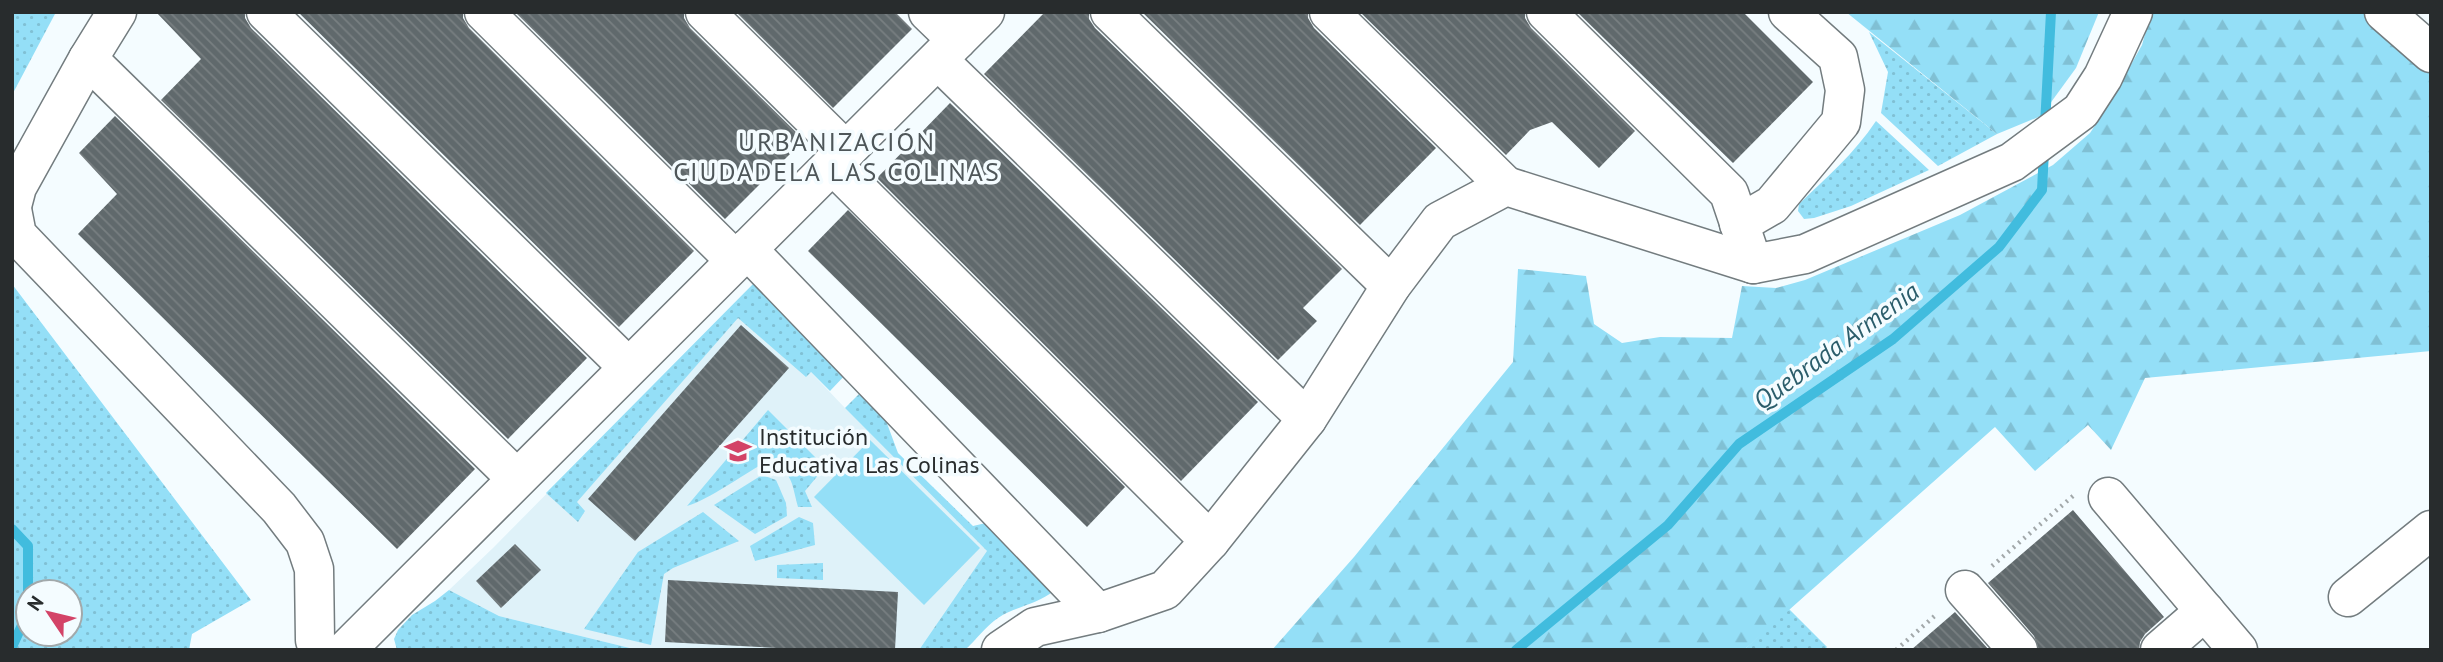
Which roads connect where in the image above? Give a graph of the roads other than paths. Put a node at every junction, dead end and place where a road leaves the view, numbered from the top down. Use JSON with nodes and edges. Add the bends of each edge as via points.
{"nodes":[{"id":1,"x":117,"y":12,"type":"edge"},
{"id":2,"x":266,"y":12,"type":"edge"},
{"id":3,"x":484,"y":12,"type":"edge"},
{"id":4,"x":705,"y":12,"type":"edge"},
{"id":5,"x":928,"y":12,"type":"edge"},
{"id":6,"x":985,"y":12,"type":"edge"},
{"id":7,"x":1110,"y":12,"type":"edge"},
{"id":8,"x":1329,"y":12,"type":"edge"},
{"id":9,"x":1546,"y":12,"type":"edge"},
{"id":10,"x":1788,"y":12,"type":"edge"},
{"id":11,"x":2133,"y":12,"type":"edge"},
{"id":12,"x":2385,"y":12,"type":"edge"},
{"id":13,"x":947,"y":50,"type":"junction"},
{"id":14,"x":2431,"y":52,"type":"edge"},
{"id":15,"x":88,"y":59,"type":"junction"},
{"id":16,"x":839,"y":157,"type":"junction"},
{"id":17,"x":1506,"y":186,"type":"junction"},
{"id":18,"x":12,"y":208,"type":"edge"},
{"id":19,"x":1739,"y":224,"type":"junction"},
{"id":20,"x":741,"y":255,"type":"junction"},
{"id":21,"x":1753,"y":264,"type":"junction"},
{"id":22,"x":1391,"y":286,"type":"junction"},
{"id":23,"x":628,"y":368,"type":"junction"},
{"id":24,"x":1307,"y":419,"type":"junction"},
{"id":25,"x":516,"y":478,"type":"junction"},
{"id":26,"x":2108,"y":497,"type":"road end"},
{"id":27,"x":2431,"y":530,"type":"edge"},
{"id":28,"x":1210,"y":541,"type":"junction"},
{"id":29,"x":1965,"y":590,"type":"road end"},
{"id":30,"x":2348,"y":597,"type":"dead end"},
{"id":31,"x":2205,"y":611,"type":"junction"},
{"id":32,"x":1098,"y":612,"type":"junction"},
{"id":33,"x":318,"y":650,"type":"edge"},
{"id":34,"x":346,"y":650,"type":"edge"},
{"id":35,"x":1001,"y":650,"type":"edge"},
{"id":36,"x":2018,"y":650,"type":"edge"},
{"id":37,"x":2160,"y":650,"type":"edge"},
{"id":38,"x":2238,"y":650,"type":"edge"}],
"edges":[{"from":1,"to":15,"type":"street"},
{"from":2,"to":23,"type":"street"},
{"from":3,"to":20,"type":"street"},
{"from":4,"to":16,"type":"street"},
{"from":5,"to":13,"type":"street"},
{"from":6,"to":13,"type":"street"},
{"from":7,"to":22,"type":"street"},
{"from":8,"to":17,"type":"street"},
{"from":9,"to":19,"type":"street","via":[[1729,193]]},
{"from":10,"to":19,"type":"street","via":[[1838,57],[1845,90],[1841,122],[1772,205]]},
{"from":11,"to":21,"type":"street","via":[[2103,77],[2081,111],[2012,162],[1805,254]]},
{"from":12,"to":14,"type":"street"},
{"from":13,"to":16,"type":"street"},
{"from":13,"to":24,"type":"street"},
{"from":15,"to":18,"type":"street","via":[[17,187]]},
{"from":15,"to":25,"type":"street"},
{"from":16,"to":20,"type":"street"},
{"from":16,"to":28,"type":"street"},
{"from":17,"to":21,"type":"street"},
{"from":17,"to":22,"type":"street","via":[[1440,222]]},
{"from":18,"to":33,"type":"street","via":[[17,234],[279,508],[305,542],[314,569]]},
{"from":19,"to":21,"type":"street"},
{"from":20,"to":23,"type":"street"},
{"from":20,"to":32,"type":"street"},
{"from":22,"to":24,"type":"street"},
{"from":23,"to":25,"type":"street"},
{"from":24,"to":28,"type":"street"},
{"from":25,"to":34,"type":"street"},
{"from":26,"to":31,"type":"street"},
{"from":27,"to":30,"type":"street"},
{"from":28,"to":32,"type":"street","via":[[1165,590]]},
{"from":29,"to":36,"type":"street"},
{"from":31,"to":37,"type":"street"},
{"from":31,"to":38,"type":"street"},
{"from":32,"to":35,"type":"street","via":[[1035,627]]}]}
